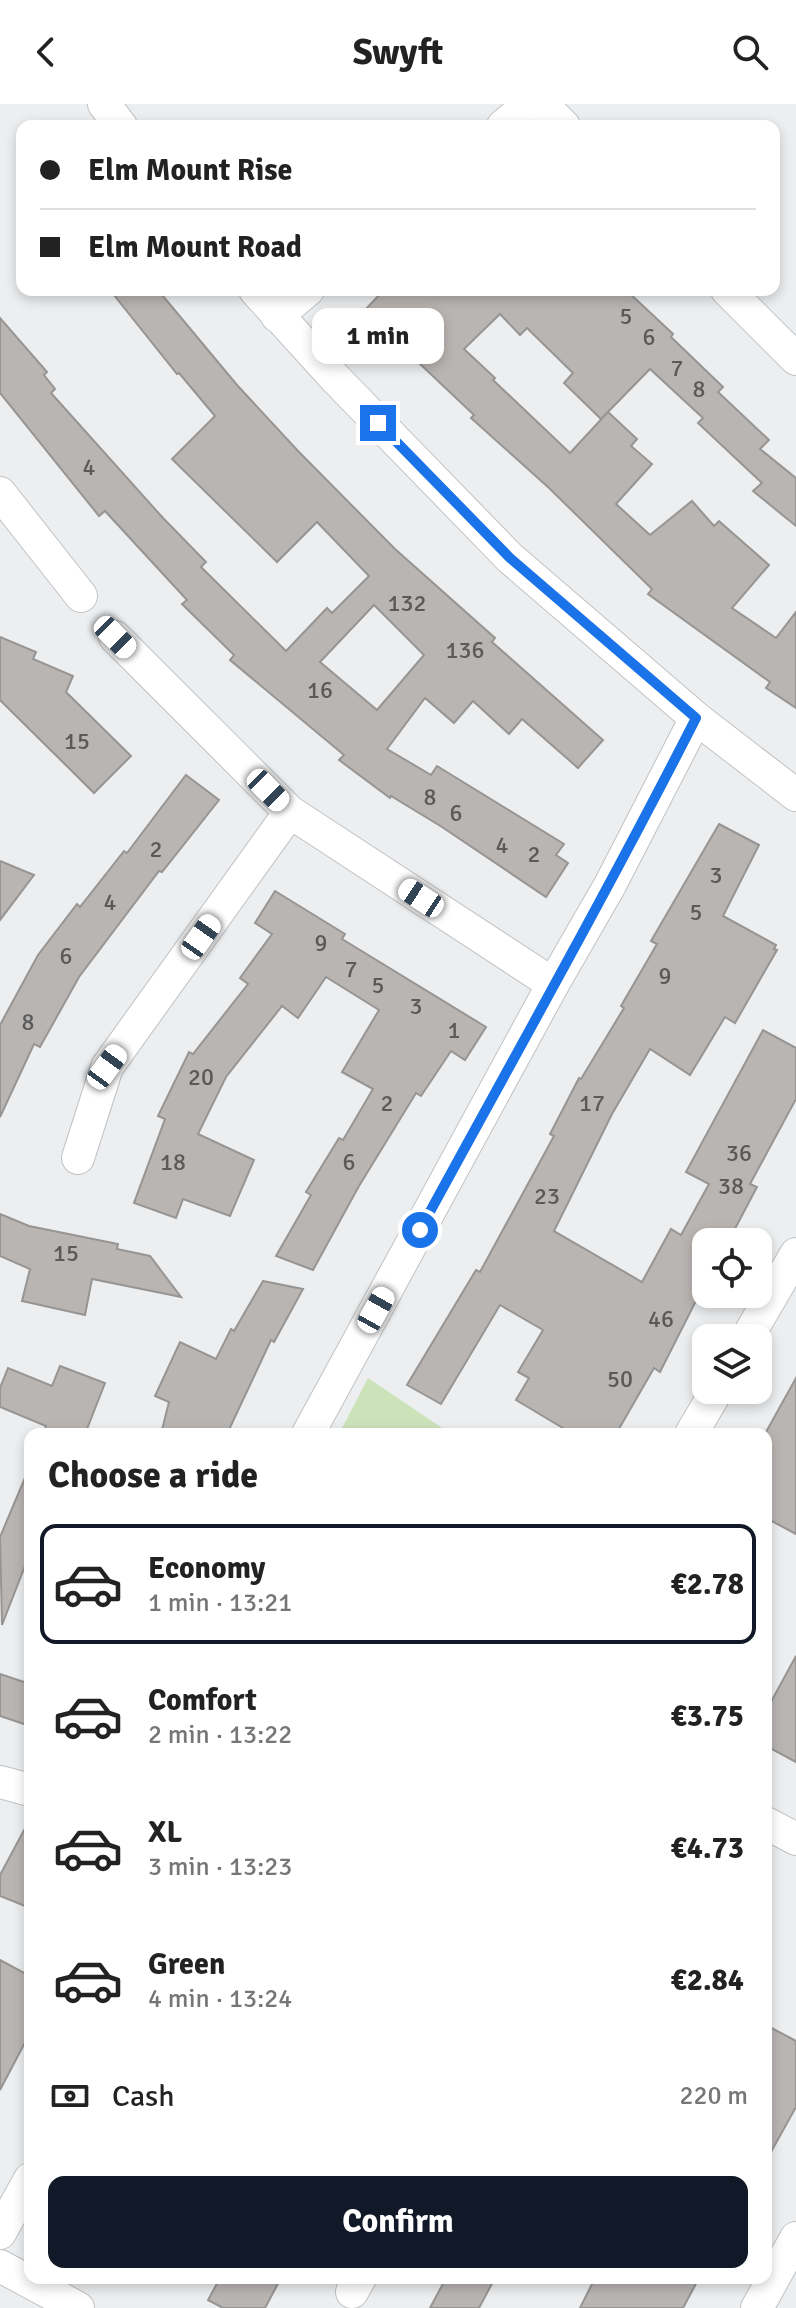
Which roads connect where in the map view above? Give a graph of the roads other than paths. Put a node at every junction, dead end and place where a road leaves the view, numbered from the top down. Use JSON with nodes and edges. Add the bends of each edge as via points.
{"nodes":[{"id":1,"x":104,"y":104,"type":"edge"},
{"id":2,"x":529,"y":104,"type":"edge"},
{"id":3,"x":542,"y":104,"type":"edge"},
{"id":4,"x":116,"y":120,"type":"edge"},
{"id":5,"x":510,"y":120,"type":"edge"},
{"id":6,"x":558,"y":120,"type":"edge"},
{"id":7,"x":260,"y":296,"type":"edge"},
{"id":8,"x":301,"y":296,"type":"edge"},
{"id":9,"x":733,"y":296,"type":"edge"},
{"id":10,"x":277,"y":316,"type":"junction"},
{"id":11,"x":796,"y":359,"type":"edge"},
{"id":12,"x":0,"y":493,"type":"edge"},
{"id":13,"x":81,"y":596,"type":"dead end"},
{"id":14,"x":115,"y":637,"type":"dead end"},
{"id":15,"x":696,"y":718,"type":"junction"},
{"id":16,"x":796,"y":795,"type":"edge"},
{"id":17,"x":290,"y":812,"type":"junction"},
{"id":18,"x":553,"y":984,"type":"junction"},
{"id":19,"x":78,"y":1158,"type":"dead end"},
{"id":20,"x":796,"y":1254,"type":"edge"},
{"id":21,"x":755,"y":1324,"type":"edge"},
{"id":22,"x":709,"y":1404,"type":"edge"},
{"id":23,"x":311,"y":1428,"type":"edge"},
{"id":24,"x":695,"y":1428,"type":"edge"},
{"id":25,"x":0,"y":1782,"type":"edge"},
{"id":26,"x":24,"y":1788,"type":"edge"},
{"id":27,"x":772,"y":1826,"type":"edge"},
{"id":28,"x":796,"y":1839,"type":"edge"},
{"id":29,"x":24,"y":2190,"type":"edge"},
{"id":30,"x":0,"y":2233,"type":"edge"},
{"id":31,"x":796,"y":2238,"type":"edge"},
{"id":32,"x":0,"y":2266,"type":"edge"},
{"id":33,"x":24,"y":2279,"type":"edge"},
{"id":34,"x":772,"y":2281,"type":"edge"},
{"id":35,"x":33,"y":2284,"type":"edge"},
{"id":36,"x":770,"y":2284,"type":"edge"},
{"id":37,"x":78,"y":2308,"type":"edge"},
{"id":38,"x":757,"y":2308,"type":"edge"}],
"edges":[{"from":1,"to":4,"type":"street"},
{"from":2,"to":5,"type":"street"},
{"from":3,"to":6,"type":"street"},
{"from":7,"to":10,"type":"street"},
{"from":8,"to":10,"type":"street"},
{"from":9,"to":11,"type":"street"},
{"from":10,"to":15,"type":"street","via":[[510,558]]},
{"from":12,"to":13,"type":"street"},
{"from":14,"to":17,"type":"street"},
{"from":15,"to":16,"type":"street"},
{"from":15,"to":18,"type":"street"},
{"from":17,"to":18,"type":"street"},
{"from":17,"to":19,"type":"street","via":[[107,1067]]},
{"from":18,"to":23,"type":"street"},
{"from":20,"to":21,"type":"street"},
{"from":22,"to":24,"type":"street"},
{"from":25,"to":26,"type":"street"},
{"from":27,"to":28,"type":"street"},
{"from":29,"to":30,"type":"street"},
{"from":31,"to":34,"type":"street"},
{"from":32,"to":33,"type":"street"},
{"from":35,"to":37,"type":"street"},
{"from":36,"to":38,"type":"street"}]}
